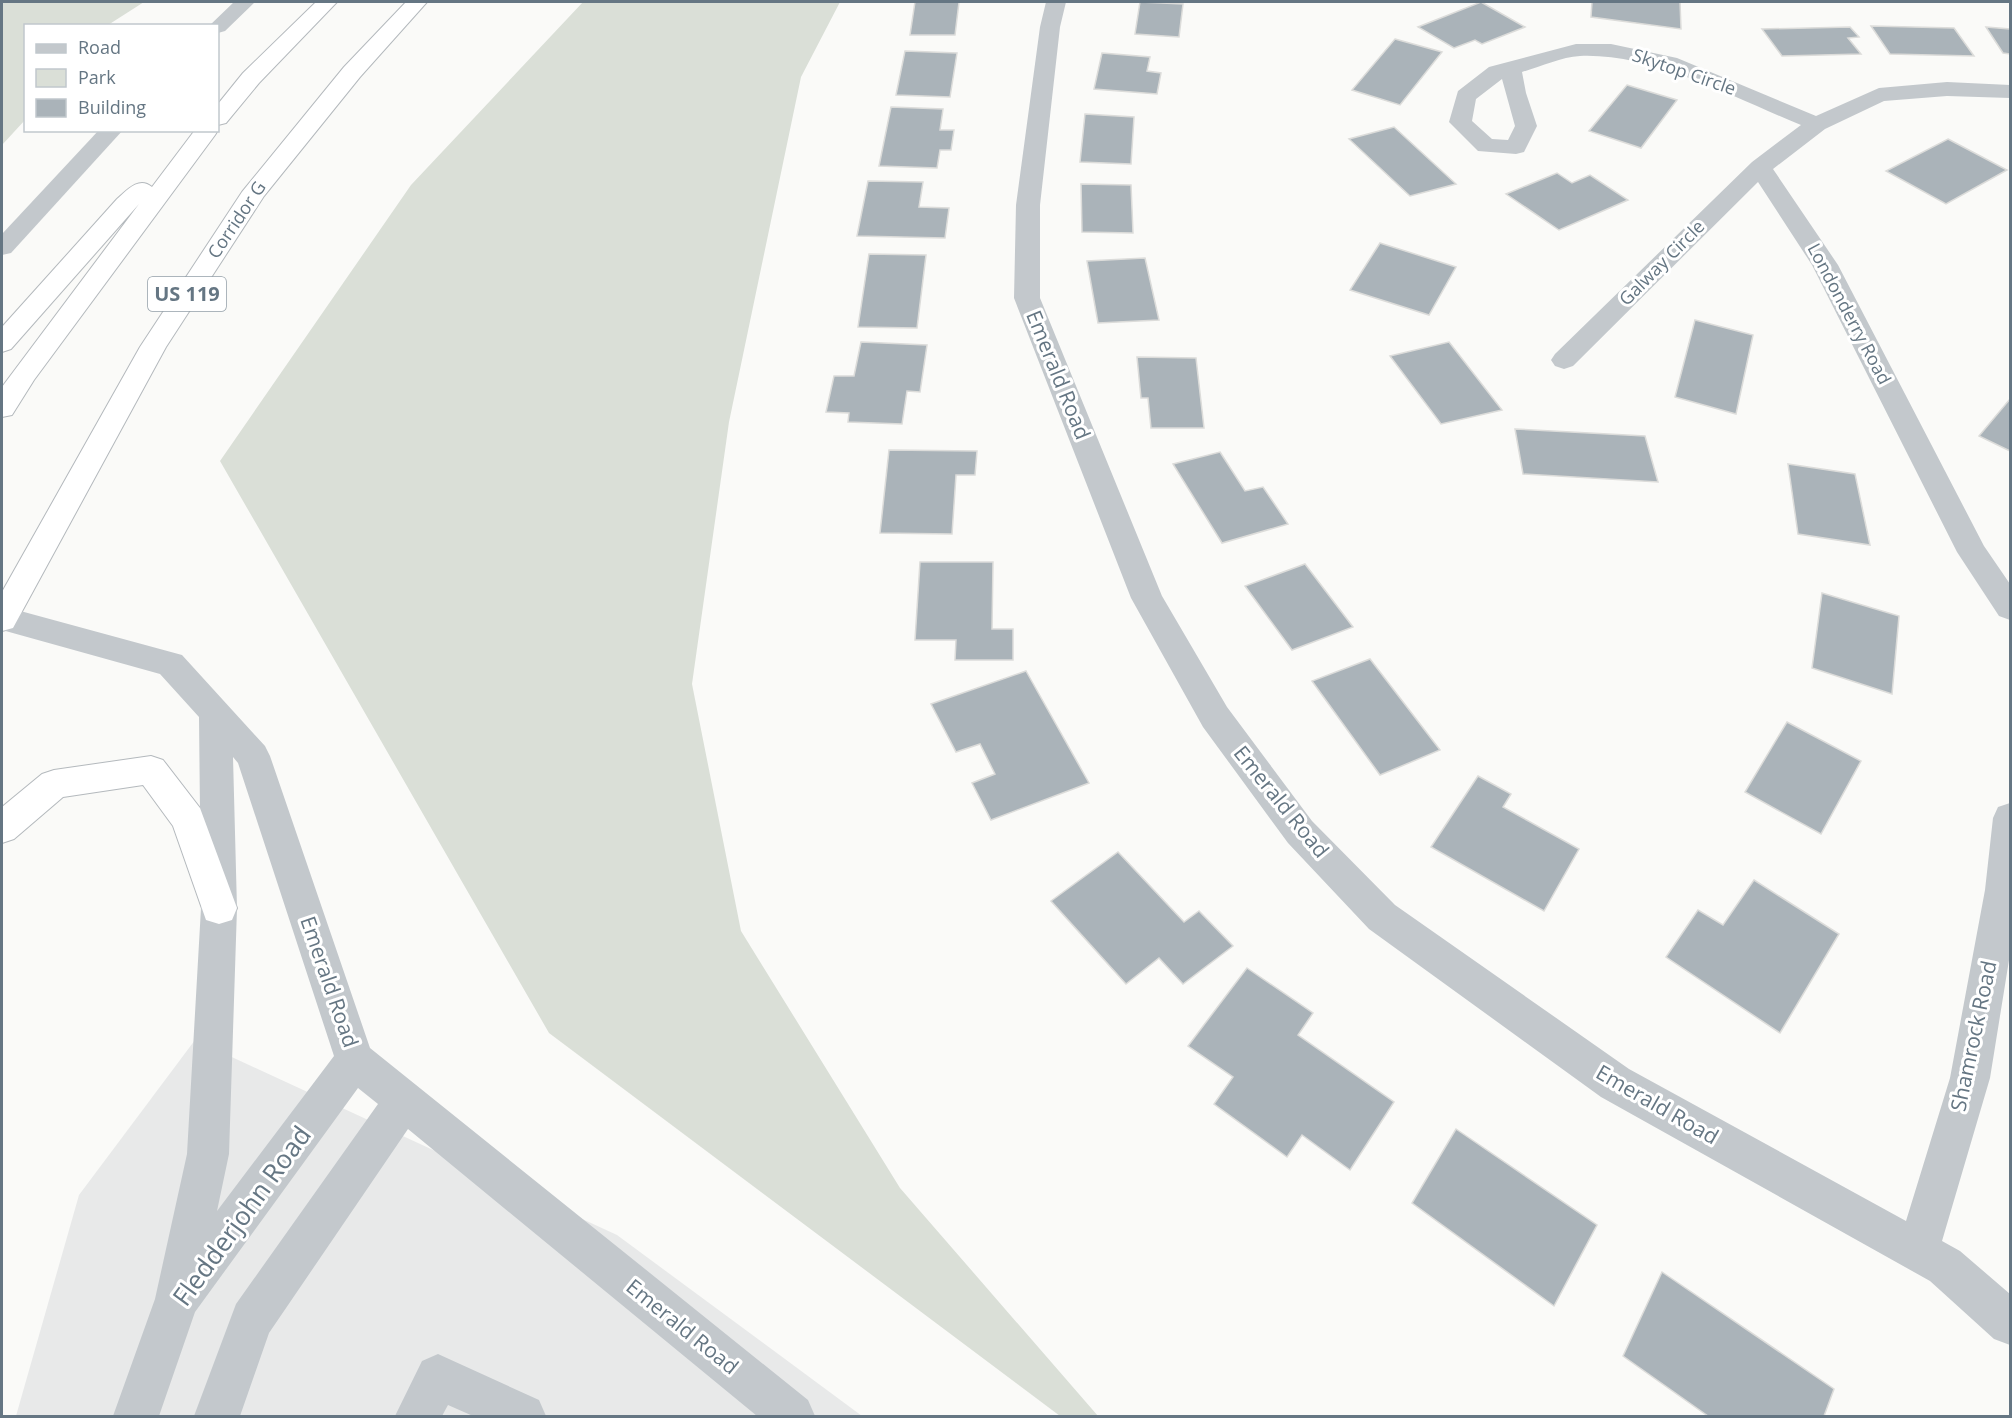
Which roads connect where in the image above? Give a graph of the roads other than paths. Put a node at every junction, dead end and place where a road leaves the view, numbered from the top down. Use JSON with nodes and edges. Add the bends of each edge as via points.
{"nodes":[{"id":1,"x":245,"y":2,"type":"edge"},
{"id":2,"x":327,"y":2,"type":"edge"},
{"id":3,"x":417,"y":2,"type":"edge"},
{"id":4,"x":1056,"y":2,"type":"edge"},
{"id":5,"x":219,"y":26,"type":"edge"},
{"id":6,"x":1511,"y":69,"type":"dead end"},
{"id":7,"x":2010,"y":91,"type":"edge"},
{"id":8,"x":219,"y":116,"type":"edge"},
{"id":9,"x":1817,"y":124,"type":"junction"},
{"id":10,"x":110,"y":132,"type":"edge"},
{"id":11,"x":205,"y":132,"type":"edge"},
{"id":12,"x":206,"y":132,"type":"edge"},
{"id":13,"x":1760,"y":166,"type":"junction"},
{"id":14,"x":2,"y":248,"type":"edge"},
{"id":15,"x":2,"y":343,"type":"edge"},
{"id":16,"x":1564,"y":360,"type":"dead end"},
{"id":17,"x":2,"y":408,"type":"edge"},
{"id":18,"x":2010,"y":608,"type":"edge"},
{"id":19,"x":2,"y":618,"type":"edge"},
{"id":20,"x":215,"y":713,"type":"junction"},
{"id":21,"x":2010,"y":818,"type":"edge"},
{"id":22,"x":2,"y":828,"type":"edge"},
{"id":23,"x":219,"y":908,"type":"junction"},
{"id":24,"x":355,"y":1060,"type":"junction"},
{"id":25,"x":404,"y":1100,"type":"junction"},
{"id":26,"x":1918,"y":1251,"type":"junction"},
{"id":27,"x":177,"y":1299,"type":"junction"},
{"id":28,"x":2010,"y":1323,"type":"edge"},
{"id":29,"x":136,"y":1416,"type":"edge"},
{"id":30,"x":217,"y":1416,"type":"edge"},
{"id":31,"x":418,"y":1416,"type":"edge"},
{"id":32,"x":523,"y":1416,"type":"edge"},
{"id":33,"x":792,"y":1416,"type":"edge"}],
"edges":[{"from":1,"to":5,"type":"street"},
{"from":2,"to":8,"type":"highway","via":[[251,78]]},
{"from":3,"to":19,"type":"highway","name":"Corridor G","number":"US 119","via":[[352,72],[254,192],[153,347]]},
{"from":4,"to":26,"type":"street","name":"Emerald Road","via":[[1028,205],[1027,298],[1147,598],[1215,717],[1300,832],[1382,917],[1615,1083]]},
{"from":6,"to":9,"type":"street","name":"Skytop Circle","via":[[1576,50],[1611,50],[1669,63]]},
{"from":7,"to":9,"type":"street","via":[[1947,89],[1879,95]]},
{"from":9,"to":13,"type":"street"},
{"from":10,"to":14,"type":"street"},
{"from":11,"to":15,"type":"highway","via":[[126,204]]},
{"from":12,"to":17,"type":"highway"},
{"from":13,"to":16,"type":"street","name":"Galway Circle"},
{"from":13,"to":18,"type":"street","name":"Londonderry Road","via":[[1825,264],[1972,552]]},
{"from":19,"to":20,"type":"street","name":"Emerald Road","via":[[171,664]]},
{"from":20,"to":23,"type":"street"},
{"from":20,"to":24,"type":"street","name":"Emerald Road","via":[[253,756]]},
{"from":21,"to":26,"type":"street","name":"Shamrock Road","via":[[2003,890],[1970,1078]]},
{"from":22,"to":23,"type":"highway","via":[[54,784],[151,770],[188,819]]},
{"from":23,"to":27,"type":"street","via":[[208,1154]]},
{"from":24,"to":25,"type":"street","name":"Emerald Road"},
{"from":24,"to":27,"type":"street","name":"Fledderjohn Road"},
{"from":25,"to":30,"type":"street","via":[[252,1320]]},
{"from":25,"to":33,"type":"street","name":"Emerald Road"},
{"from":26,"to":28,"type":"street","name":"Emerald Road","via":[[1945,1266]]},
{"from":27,"to":29,"type":"street","name":"Fledderjohn Road"},
{"from":31,"to":32,"type":"street","via":[[438,1377]]}]}
